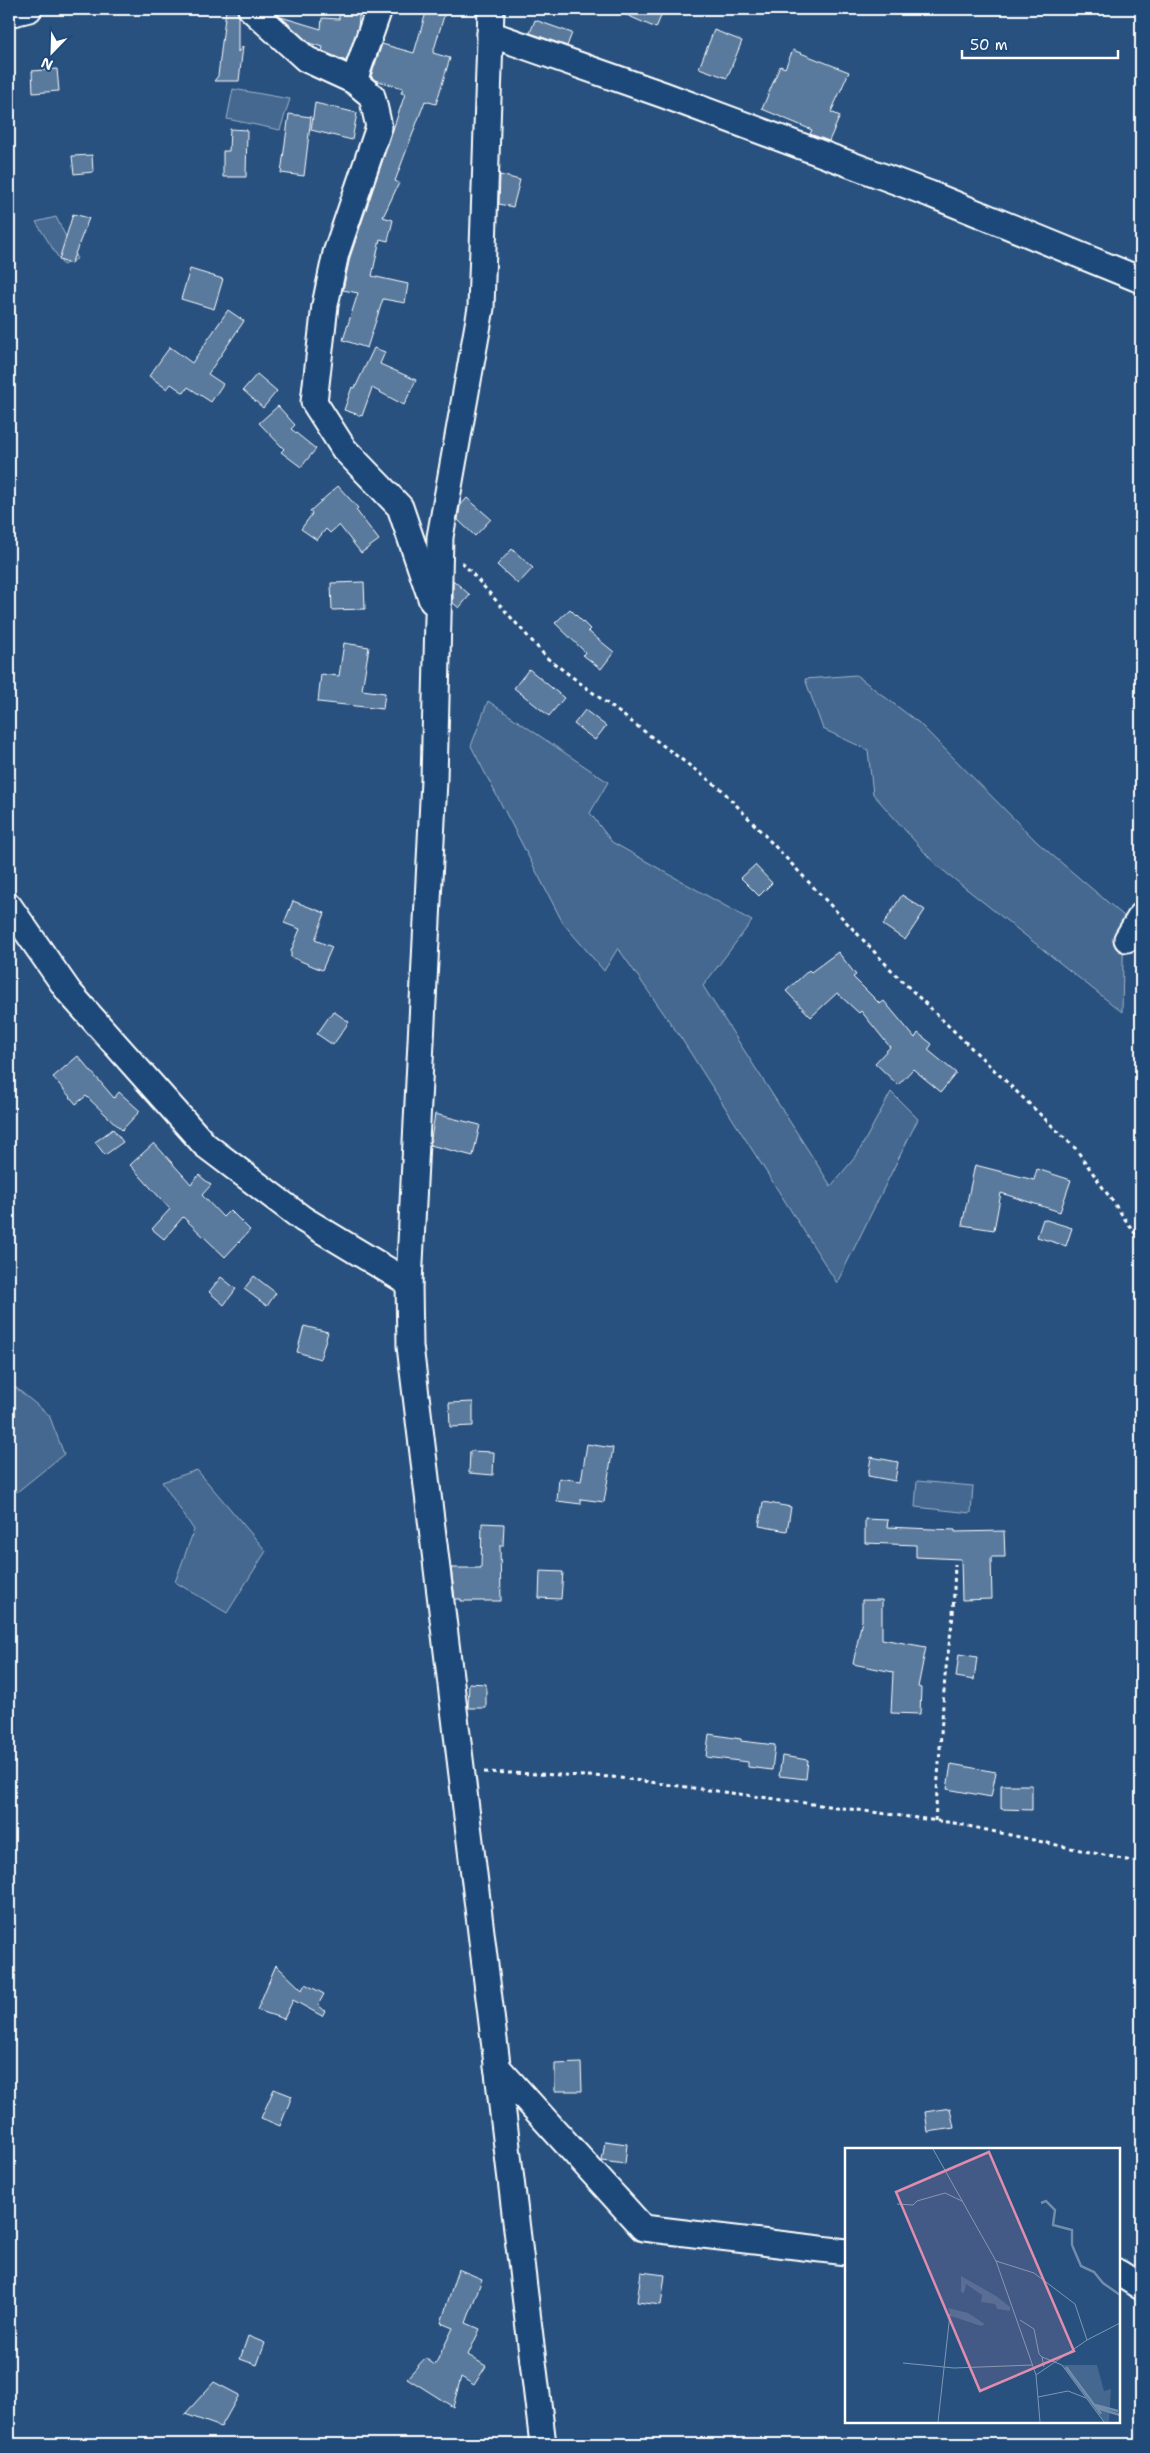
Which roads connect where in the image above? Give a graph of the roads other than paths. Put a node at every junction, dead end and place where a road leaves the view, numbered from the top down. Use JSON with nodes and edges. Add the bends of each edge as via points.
{"nodes":[{"id":1,"x":29,"y":9,"type":"edge"},
{"id":2,"x":251,"y":9,"type":"edge"},
{"id":3,"x":379,"y":9,"type":"edge"},
{"id":4,"x":491,"y":9,"type":"edge"},
{"id":5,"x":9,"y":14,"type":"edge"},
{"id":6,"x":490,"y":34,"type":"junction"},
{"id":7,"x":354,"y":82,"type":"junction"},
{"id":8,"x":1141,"y":280,"type":"edge"},
{"id":9,"x":438,"y":618,"type":"junction"},
{"id":10,"x":9,"y":906,"type":"edge"},
{"id":11,"x":1141,"y":916,"type":"edge"},
{"id":12,"x":1127,"y":939,"type":"dead end"},
{"id":13,"x":408,"y":1283,"type":"junction"},
{"id":14,"x":497,"y":2067,"type":"junction"},
{"id":15,"x":845,"y":2252,"type":"edge"},
{"id":16,"x":1120,"y":2274,"type":"edge"},
{"id":17,"x":1141,"y":2287,"type":"edge"},
{"id":18,"x":543,"y":2444,"type":"edge"}],
"edges":[{"from":1,"to":5,"type":"street"},
{"from":2,"to":7,"type":"street","via":[[306,59]]},
{"from":3,"to":7,"type":"street"},
{"from":4,"to":6,"type":"street"},
{"from":6,"to":8,"type":"street","via":[[884,177]]},
{"from":6,"to":9,"type":"street","via":[[481,308],[440,537]]},
{"from":7,"to":9,"type":"street","via":[[372,96],[379,127],[336,253],[325,304],[314,402],[344,449],[400,507]]},
{"from":9,"to":13,"type":"street","via":[[434,780]]},
{"from":10,"to":13,"type":"street","via":[[69,992],[205,1145],[303,1219]]},
{"from":11,"to":12,"type":"street"},
{"from":13,"to":14,"type":"street","via":[[410,1346]]},
{"from":14,"to":15,"type":"street","via":[[643,2228]]},
{"from":14,"to":18,"type":"street"},
{"from":16,"to":17,"type":"street"}]}
